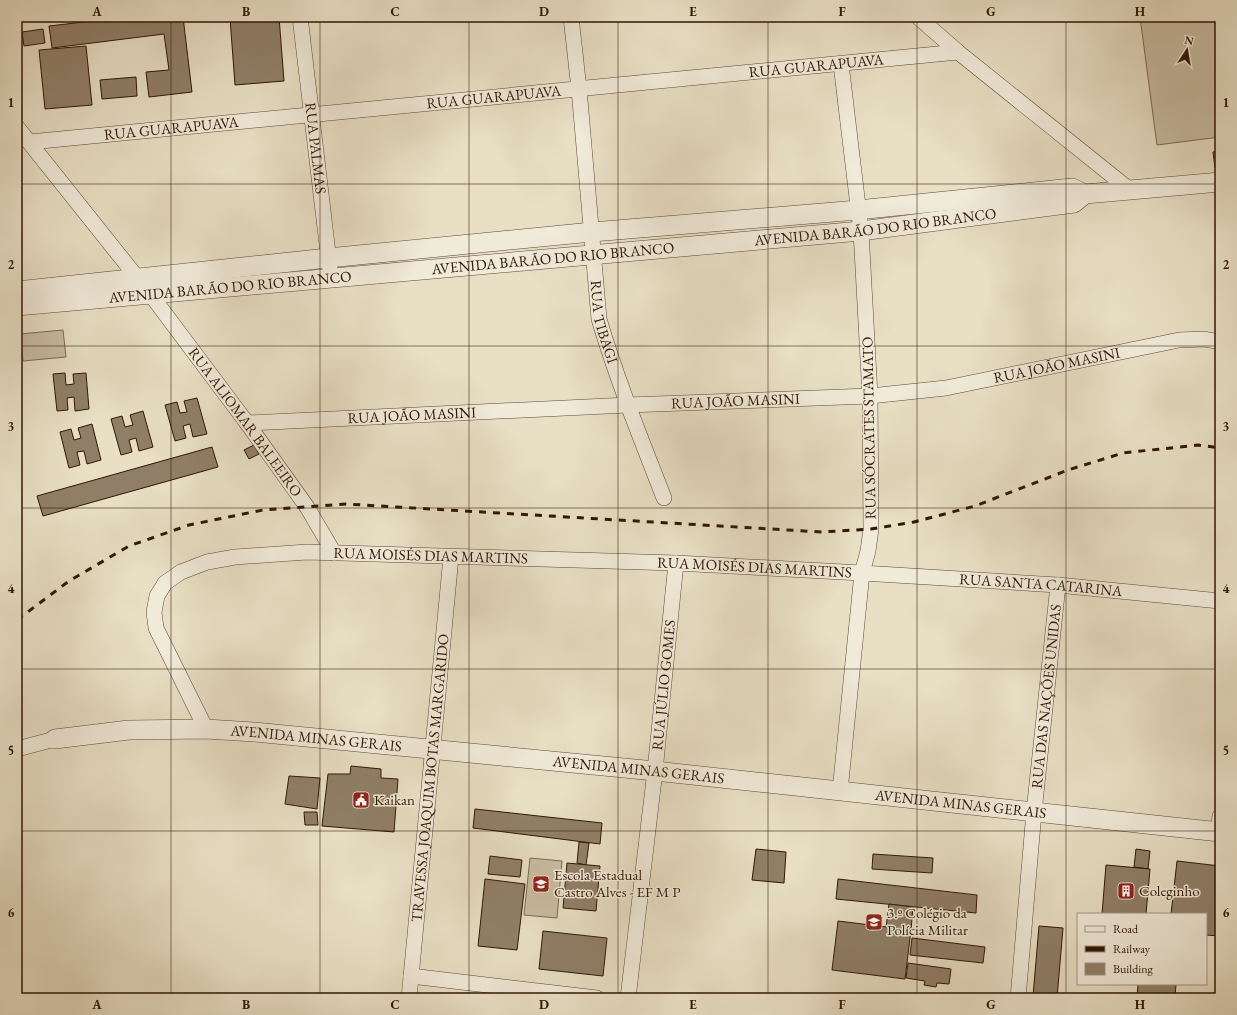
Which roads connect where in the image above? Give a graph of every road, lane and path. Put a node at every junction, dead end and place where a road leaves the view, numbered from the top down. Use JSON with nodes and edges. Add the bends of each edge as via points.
{"nodes":[{"id":1,"x":300,"y":17,"type":"edge"},
{"id":2,"x":571,"y":17,"type":"edge"},
{"id":3,"x":918,"y":17,"type":"edge"},
{"id":4,"x":958,"y":52,"type":"junction"},
{"id":5,"x":841,"y":64,"type":"junction"},
{"id":6,"x":579,"y":89,"type":"junction"},
{"id":7,"x":311,"y":115,"type":"junction"},
{"id":8,"x":17,"y":127,"type":"edge"},
{"id":9,"x":30,"y":142,"type":"junction"},
{"id":10,"x":1220,"y":182,"type":"edge"},
{"id":11,"x":1130,"y":190,"type":"junction"},
{"id":12,"x":1085,"y":194,"type":"junction"},
{"id":13,"x":858,"y":210,"type":"junction"},
{"id":14,"x":861,"y":231,"type":"junction"},
{"id":15,"x":592,"y":232,"type":"junction"},
{"id":16,"x":593,"y":255,"type":"junction"},
{"id":17,"x":328,"y":258,"type":"junction"},
{"id":18,"x":137,"y":278,"type":"junction"},
{"id":19,"x":331,"y":278,"type":"junction"},
{"id":20,"x":151,"y":295,"type":"junction"},
{"id":21,"x":23,"y":298,"type":"edge"},
{"id":22,"x":1220,"y":342,"type":"edge"},
{"id":23,"x":870,"y":396,"type":"junction"},
{"id":24,"x":628,"y":405,"type":"junction"},
{"id":25,"x":247,"y":423,"type":"junction"},
{"id":26,"x":664,"y":498,"type":"dead end"},
{"id":27,"x":334,"y":554,"type":"junction"},
{"id":28,"x":451,"y":557,"type":"junction"},
{"id":29,"x":676,"y":563,"type":"junction"},
{"id":30,"x":862,"y":573,"type":"junction"},
{"id":31,"x":1058,"y":585,"type":"junction"},
{"id":32,"x":1220,"y":601,"type":"edge"},
{"id":33,"x":206,"y":729,"type":"junction"},
{"id":34,"x":55,"y":739,"type":"joint"},
{"id":35,"x":17,"y":749,"type":"edge"},
{"id":36,"x":433,"y":749,"type":"junction"},
{"id":37,"x":655,"y":771,"type":"junction"},
{"id":38,"x":840,"y":791,"type":"junction"},
{"id":39,"x":1034,"y":812,"type":"junction"},
{"id":40,"x":1219,"y":827,"type":"edge"},
{"id":41,"x":411,"y":976,"type":"junction"},
{"id":42,"x":408,"y":998,"type":"edge"},
{"id":43,"x":598,"y":998,"type":"edge"},
{"id":44,"x":628,"y":998,"type":"edge"},
{"id":45,"x":1018,"y":998,"type":"edge"}],
"edges":[{"from":1,"to":7,"type":"street","name":"RUA PALMAS"},
{"from":2,"to":6,"type":"street","name":"RUA TIBAGI"},
{"from":3,"to":4,"type":"street"},
{"from":4,"to":5,"type":"street","name":"RUA GUARAPUAVA"},
{"from":4,"to":11,"type":"street"},
{"from":5,"to":6,"type":"street","name":"RUA GUARAPUAVA"},
{"from":5,"to":13,"type":"street","name":"RUA SÓCRATES STAMATO"},
{"from":6,"to":7,"type":"street","name":"RUA GUARAPUAVA"},
{"from":6,"to":15,"type":"street","name":"RUA TIBAGI"},
{"from":7,"to":9,"type":"street","name":"RUA GUARAPUAVA"},
{"from":7,"to":17,"type":"street","name":"RUA PALMAS"},
{"from":8,"to":9,"type":"street","name":"RUA ALIOMAR BALEEIRO"},
{"from":9,"to":18,"type":"street","name":"RUA ALIOMAR BALEEIRO"},
{"from":10,"to":11,"type":"street","name":"AVENIDA BARÃO DO RIO BRANCO"},
{"from":11,"to":12,"type":"street","name":"AVENIDA BARÃO DO RIO BRANCO"},
{"from":12,"to":13,"type":"street","name":"AVENIDA BARÃO DO RIO BRANCO","via":[[1072,188]]},
{"from":12,"to":14,"type":"street","name":"AVENIDA BARÃO DO RIO BRANCO","via":[[1074,203]]},
{"from":13,"to":14,"type":"street","name":"RUA SÓCRATES STAMATO"},
{"from":13,"to":15,"type":"street","name":"AVENIDA BARÃO DO RIO BRANCO"},
{"from":14,"to":16,"type":"street","name":"AVENIDA BARÃO DO RIO BRANCO"},
{"from":14,"to":23,"type":"street","name":"RUA SÓCRATES STAMATO"},
{"from":15,"to":16,"type":"street","name":"RUA TIBAGI"},
{"from":15,"to":17,"type":"street","name":"AVENIDA BARÃO DO RIO BRANCO"},
{"from":16,"to":19,"type":"street","name":"AVENIDA BARÃO DO RIO BRANCO"},
{"from":16,"to":24,"type":"street","name":"RUA TIBAGI","via":[[598,319]]},
{"from":17,"to":18,"type":"street","name":"AVENIDA BARÃO DO RIO BRANCO"},
{"from":17,"to":19,"type":"street","name":"RUA PALMAS"},
{"from":18,"to":20,"type":"street","name":"RUA ALIOMAR BALEEIRO"},
{"from":18,"to":21,"type":"street","name":"AVENIDA BARÃO DO RIO BRANCO"},
{"from":19,"to":20,"type":"street","name":"AVENIDA BARÃO DO RIO BRANCO"},
{"from":20,"to":21,"type":"street","name":"AVENIDA BARÃO DO RIO BRANCO"},
{"from":20,"to":25,"type":"street","name":"RUA ALIOMAR BALEEIRO"},
{"from":22,"to":23,"type":"street","name":"RUA JOÃO MASINI","via":[[1204,339],[1179,340],[946,388]]},
{"from":23,"to":24,"type":"street","name":"RUA JOÃO MASINI"},
{"from":23,"to":30,"type":"street","name":"RUA SÓCRATES STAMATO","via":[[871,529]]},
{"from":24,"to":25,"type":"street","name":"RUA JOÃO MASINI"},
{"from":24,"to":26,"type":"street","name":"RUA TIBAGI"},
{"from":25,"to":27,"type":"street","name":"RUA ALIOMAR BALEEIRO","via":[[307,507]]},
{"from":27,"to":28,"type":"street","name":"RUA MOISÉS DIAS MARTINS"},
{"from":27,"to":33,"type":"street","name":"RUA MOISÉS DIAS MARTINS","via":[[307,552],[235,557],[207,562],[181,572],[165,583],[157,596],[154,612],[156,628]]},
{"from":28,"to":29,"type":"street","name":"RUA MOISÉS DIAS MARTINS"},
{"from":28,"to":36,"type":"street","name":"TRAVESSA JOAQUIM BOTAS MARGARIDO"},
{"from":29,"to":30,"type":"street","name":"RUA MOISÉS DIAS MARTINS"},
{"from":29,"to":37,"type":"street","name":"RUA JÚLIO GOMES"},
{"from":30,"to":31,"type":"street","name":"RUA SANTA CATARINA"},
{"from":30,"to":38,"type":"street","name":"RUA SÓCRATES STAMATO"},
{"from":31,"to":32,"type":"street","name":"RUA SANTA CATARINA"},
{"from":31,"to":39,"type":"street","name":"RUA DAS NAÇÕES UNIDAS"},
{"from":33,"to":34,"type":"street","name":"AVENIDA MINAS GERAIS","via":[[129,730]]},
{"from":33,"to":36,"type":"street","name":"AVENIDA MINAS GERAIS"},
{"from":34,"to":35,"type":"street"},
{"from":36,"to":37,"type":"street","name":"AVENIDA MINAS GERAIS"},
{"from":36,"to":41,"type":"street","name":"TRAVESSA JOAQUIM BOTAS MARGARIDO"},
{"from":37,"to":38,"type":"street","name":"AVENIDA MINAS GERAIS"},
{"from":37,"to":44,"type":"street","name":"RUA JÚLIO GOMES"},
{"from":38,"to":39,"type":"street","name":"AVENIDA MINAS GERAIS"},
{"from":39,"to":40,"type":"street","name":"AVENIDA MINAS GERAIS"},
{"from":39,"to":45,"type":"street","name":"RUA DAS NAÇÕES UNIDAS"},
{"from":41,"to":42,"type":"street","name":"TRAVESSA JOAQUIM BOTAS MARGARIDO"},
{"from":41,"to":43,"type":"street"}]}
